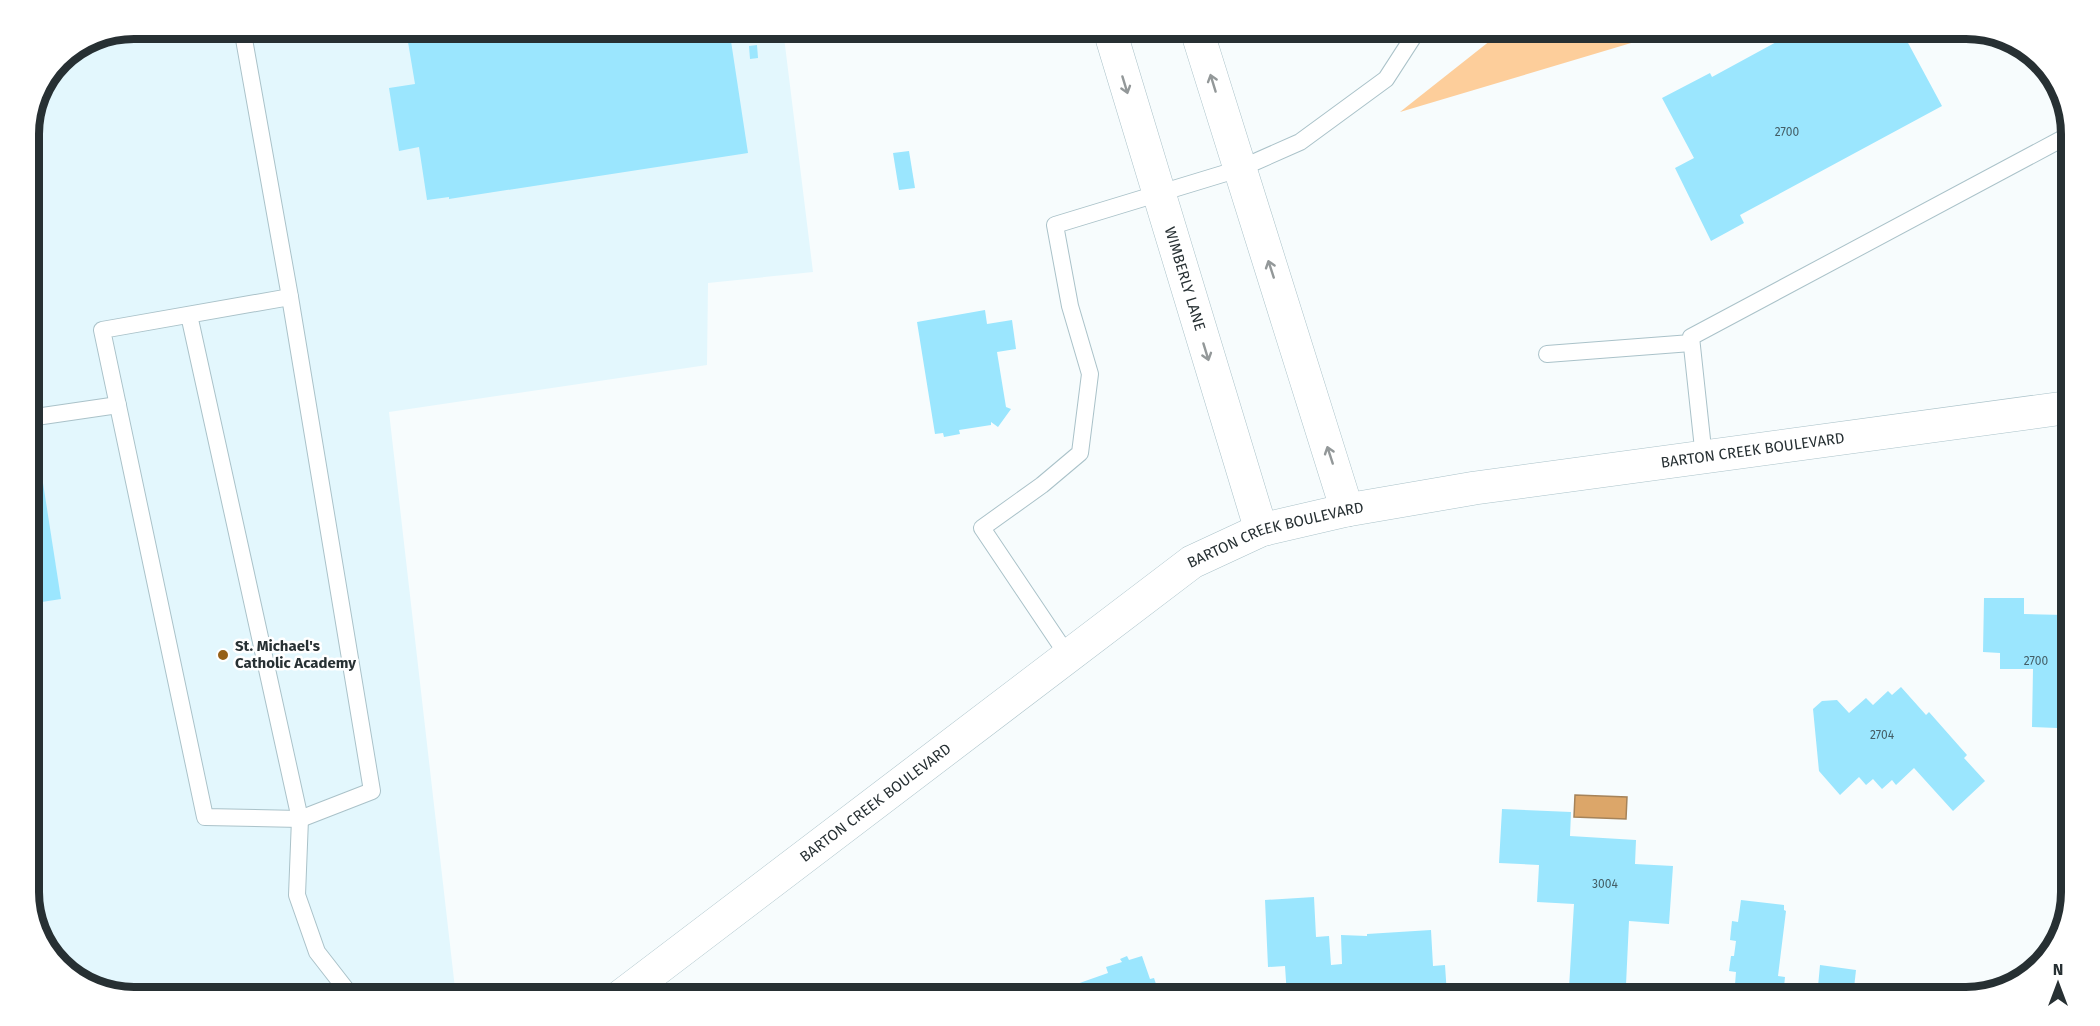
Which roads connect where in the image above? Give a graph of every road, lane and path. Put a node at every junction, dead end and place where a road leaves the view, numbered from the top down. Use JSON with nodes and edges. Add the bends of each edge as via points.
{"nodes":[{"id":1,"x":244,"y":39,"type":"edge"},
{"id":2,"x":1112,"y":39,"type":"edge"},
{"id":3,"x":1199,"y":39,"type":"edge"},
{"id":4,"x":1412,"y":39,"type":"edge"},
{"id":5,"x":2061,"y":139,"type":"edge"},
{"id":6,"x":1239,"y":169,"type":"junction"},
{"id":7,"x":1158,"y":194,"type":"junction"},
{"id":8,"x":290,"y":297,"type":"junction"},
{"id":9,"x":189,"y":315,"type":"junction"},
{"id":10,"x":1691,"y":343,"type":"junction"},
{"id":11,"x":1547,"y":354,"type":"dead end"},
{"id":12,"x":118,"y":405,"type":"junction"},
{"id":13,"x":2061,"y":408,"type":"edge"},
{"id":14,"x":39,"y":417,"type":"edge"},
{"id":15,"x":1704,"y":458,"type":"junction"},
{"id":16,"x":1347,"y":510,"type":"junction"},
{"id":17,"x":1261,"y":530,"type":"junction"},
{"id":18,"x":1068,"y":656,"type":"junction"},
{"id":19,"x":300,"y":819,"type":"junction"},
{"id":20,"x":344,"y":987,"type":"edge"},
{"id":21,"x":634,"y":987,"type":"edge"}],
"edges":[{"from":1,"to":8,"type":"lane"},
{"from":2,"to":7,"type":"street","name":"WIMBERLY LANE","one_way":true},
{"from":6,"to":3,"type":"street","one_way":true},
{"from":4,"to":6,"type":"lane","via":[[1386,79],[1300,142]]},
{"from":5,"to":10,"type":"lane","via":[[1691,337]]},
{"from":6,"to":7,"type":"lane"},
{"from":16,"to":6,"type":"street","one_way":true},
{"from":7,"to":17,"type":"street","name":"WIMBERLY LANE","one_way":true},
{"from":7,"to":18,"type":"lane","via":[[1055,225],[1070,306],[1090,374],[1080,453],[982,528]]},
{"from":8,"to":9,"type":"lane"},
{"from":8,"to":19,"type":"lane","via":[[372,791]]},
{"from":9,"to":12,"type":"lane","via":[[102,330]]},
{"from":9,"to":19,"type":"lane"},
{"from":10,"to":11,"type":"lane"},
{"from":10,"to":15,"type":"lane"},
{"from":12,"to":14,"type":"lane"},
{"from":12,"to":19,"type":"lane","via":[[205,818]]},
{"from":13,"to":15,"type":"street","name":"BARTON CREEK BOULEVARD"},
{"from":15,"to":16,"type":"street","name":"BARTON CREEK BOULEVARD","via":[[1475,488]]},
{"from":16,"to":17,"type":"street","name":"BARTON CREEK BOULEVARD"},
{"from":17,"to":18,"type":"street","name":"BARTON CREEK BOULEVARD","via":[[1192,562]]},
{"from":18,"to":21,"type":"street","name":"BARTON CREEK BOULEVARD"},
{"from":19,"to":20,"type":"lane","via":[[297,895],[317,952]]}]}
